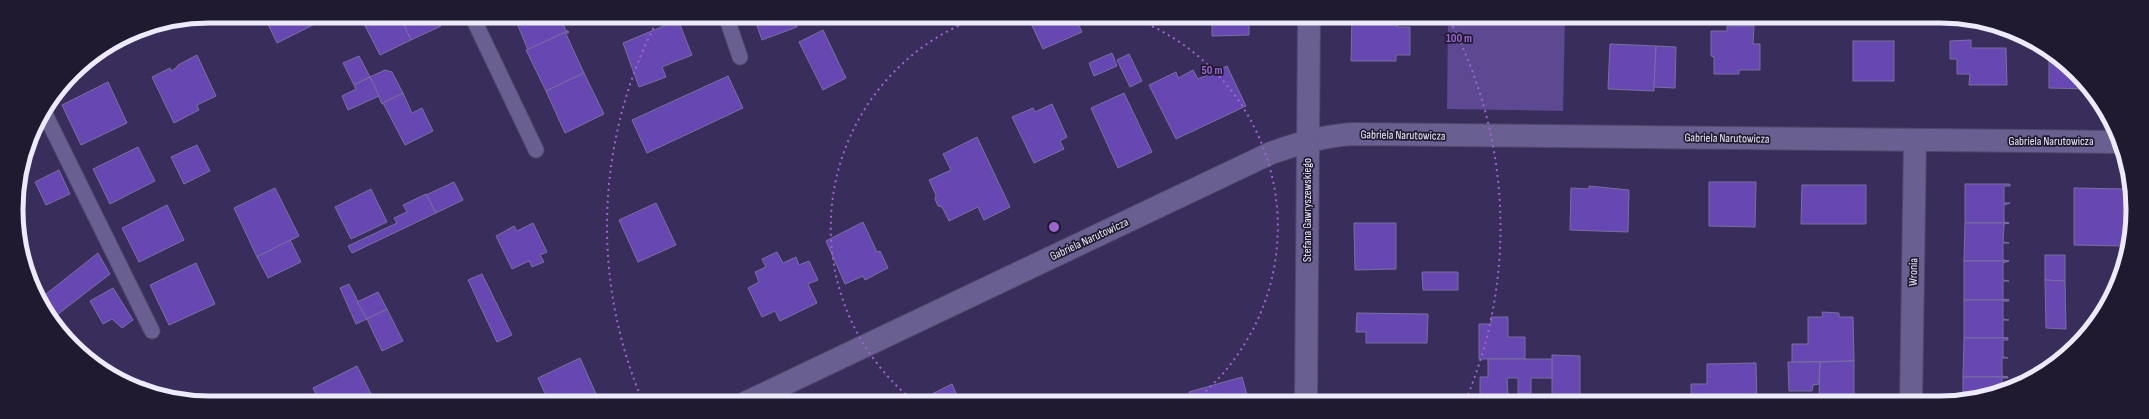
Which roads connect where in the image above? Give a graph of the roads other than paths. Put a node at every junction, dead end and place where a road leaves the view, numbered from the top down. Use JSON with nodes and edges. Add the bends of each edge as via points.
{"nodes":[{"id":1,"x":475,"y":23,"type":"edge"},
{"id":2,"x":728,"y":23,"type":"edge"},
{"id":3,"x":1309,"y":23,"type":"edge"},
{"id":4,"x":740,"y":56,"type":"dead end"},
{"id":5,"x":47,"y":118,"type":"edge"},
{"id":6,"x":1307,"y":140,"type":"junction"},
{"id":7,"x":1915,"y":141,"type":"junction"},
{"id":8,"x":2113,"y":142,"type":"edge"},
{"id":9,"x":536,"y":150,"type":"dead end"},
{"id":10,"x":152,"y":331,"type":"dead end"},
{"id":11,"x":760,"y":396,"type":"edge"},
{"id":12,"x":1306,"y":396,"type":"edge"},
{"id":13,"x":1911,"y":396,"type":"edge"}],
"edges":[{"from":1,"to":9,"type":"lane"},
{"from":2,"to":4,"type":"lane"},
{"from":3,"to":6,"type":"street","name":"Stefana Gawryszewskiego"},
{"from":5,"to":10,"type":"lane"},
{"from":6,"to":7,"type":"street","name":"Gabriela Narutowicza","via":[[1353,134]]},
{"from":6,"to":11,"type":"street","name":"Gabriela Narutowicza","via":[[1271,153]]},
{"from":6,"to":12,"type":"street","name":"Stefana Gawryszewskiego"},
{"from":7,"to":8,"type":"street","name":"Gabriela Narutowicza"},
{"from":7,"to":13,"type":"street","name":"Wronia"}]}
